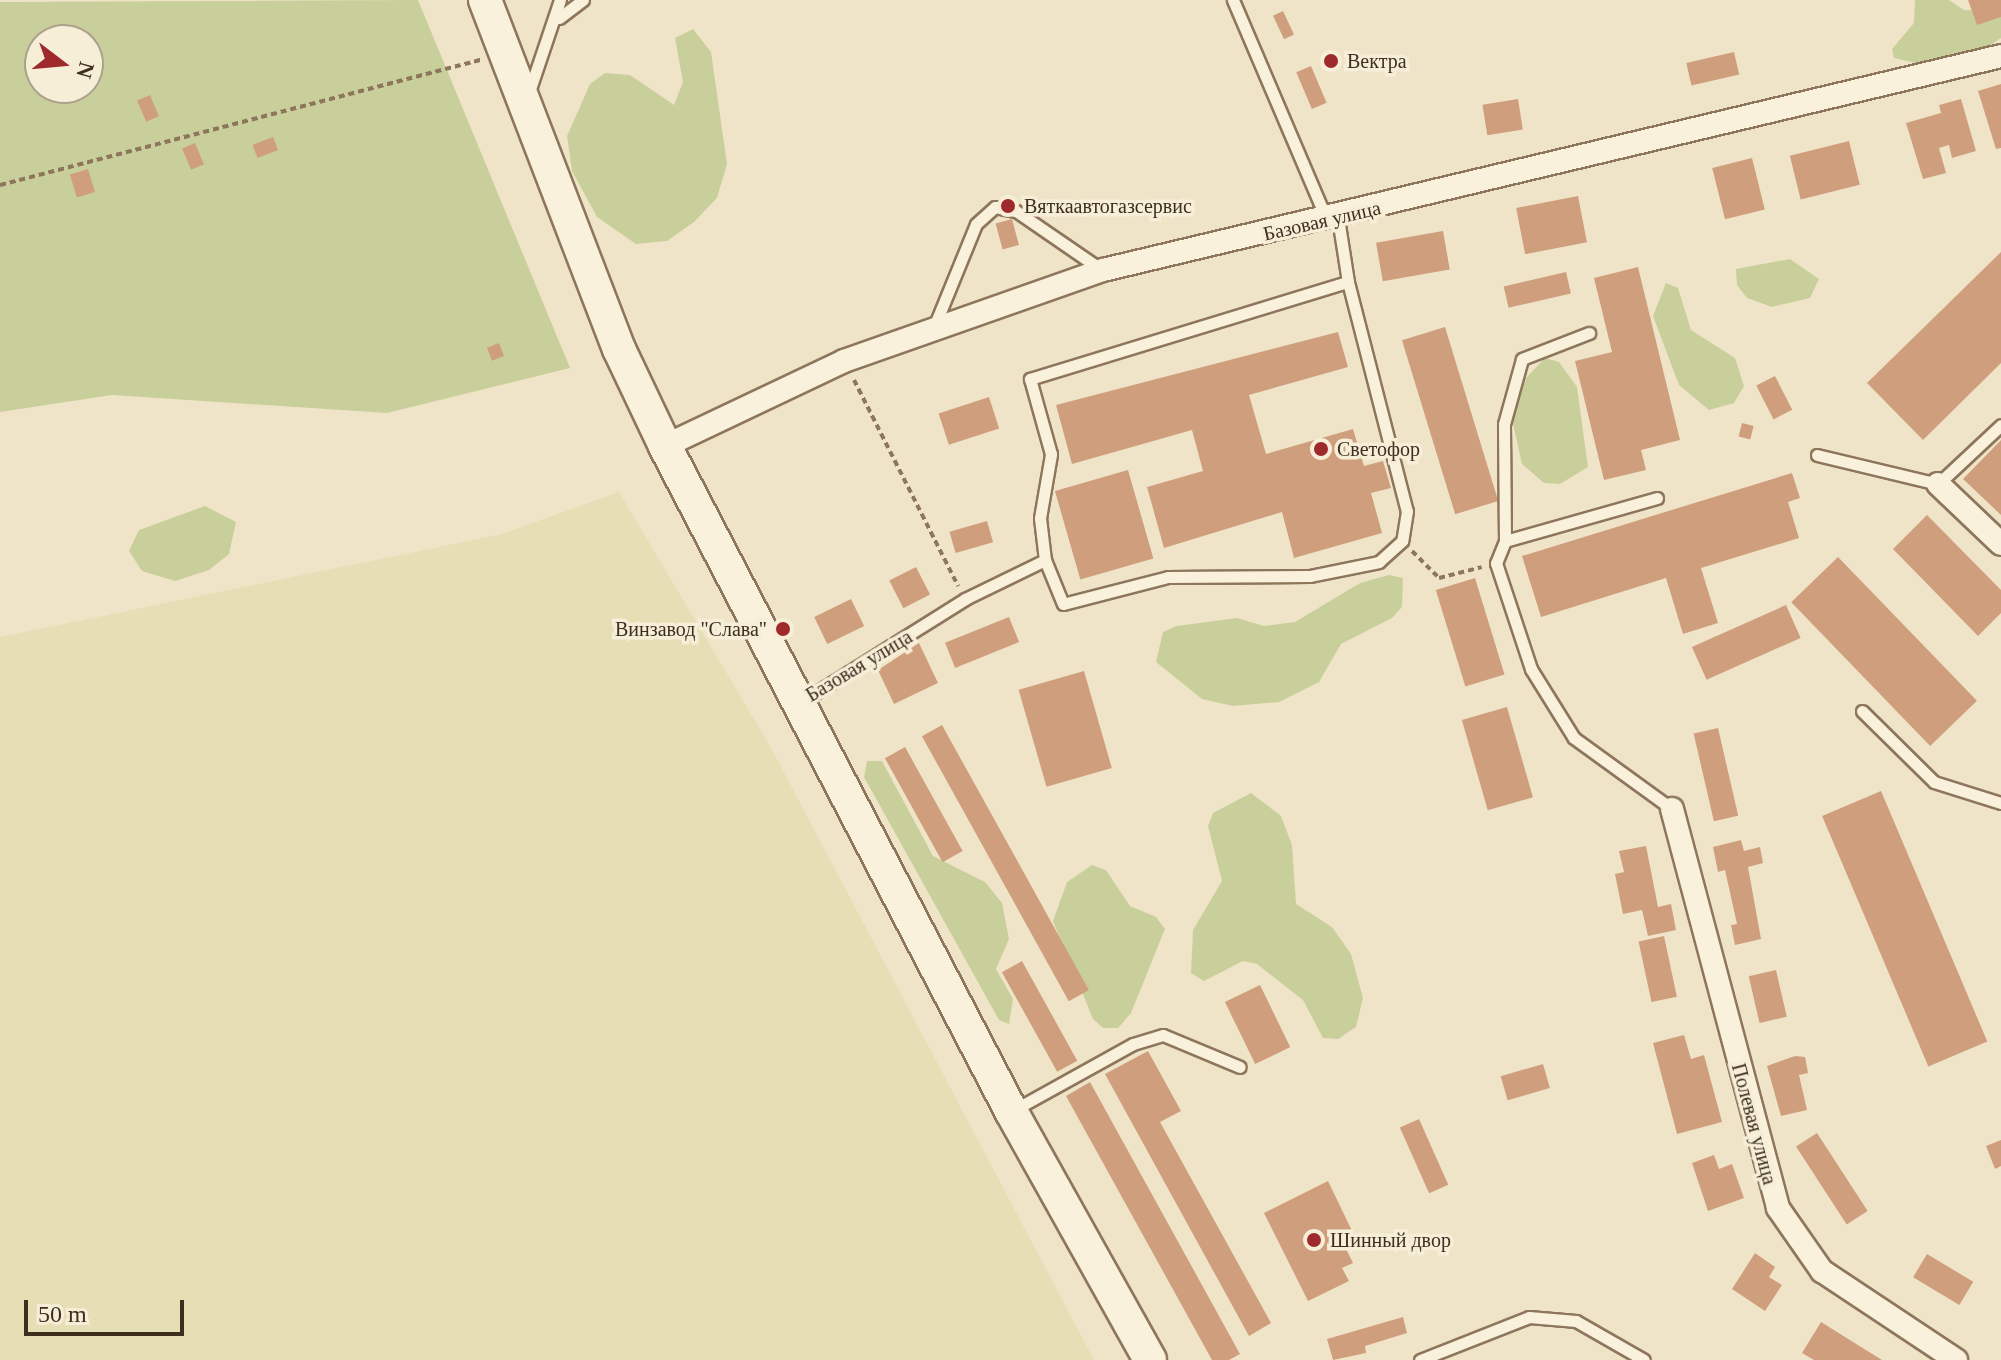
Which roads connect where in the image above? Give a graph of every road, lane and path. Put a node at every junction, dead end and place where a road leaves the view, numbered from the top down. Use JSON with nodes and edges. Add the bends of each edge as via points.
{"nodes":[{"id":1,"x":485,"y":0,"type":"edge"},
{"id":2,"x":560,"y":0,"type":"edge"},
{"id":3,"x":583,"y":0,"type":"edge"},
{"id":4,"x":1234,"y":4,"type":"edge"},
{"id":5,"x":559,"y":18,"type":"junction"},
{"id":6,"x":507,"y":53,"type":"junction"},
{"id":7,"x":2001,"y":56,"type":"edge"},
{"id":8,"x":526,"y":100,"type":"junction"},
{"id":9,"x":0,"y":185,"type":"edge"},
{"id":10,"x":1333,"y":219,"type":"junction"},
{"id":11,"x":1103,"y":270,"type":"junction"},
{"id":12,"x":1348,"y":282,"type":"junction"},
{"id":13,"x":934,"y":328,"type":"junction"},
{"id":14,"x":1589,"y":333,"type":"dead end"},
{"id":15,"x":844,"y":361,"type":"junction"},
{"id":16,"x":2001,"y":425,"type":"edge"},
{"id":17,"x":665,"y":446,"type":"junction"},
{"id":18,"x":1817,"y":455,"type":"dead end"},
{"id":19,"x":1938,"y":484,"type":"junction"},
{"id":20,"x":1657,"y":498,"type":"dead end"},
{"id":21,"x":1402,"y":541,"type":"junction"},
{"id":22,"x":1505,"y":541,"type":"junction"},
{"id":23,"x":2001,"y":544,"type":"edge"},
{"id":24,"x":1045,"y":560,"type":"junction"},
{"id":25,"x":1496,"y":563,"type":"junction"},
{"id":26,"x":965,"y":599,"type":"junction"},
{"id":27,"x":799,"y":703,"type":"junction"},
{"id":28,"x":1862,"y":711,"type":"dead end"},
{"id":29,"x":2001,"y":803,"type":"edge"},
{"id":30,"x":1672,"y":809,"type":"joint"},
{"id":31,"x":1240,"y":1067,"type":"dead end"},
{"id":32,"x":1011,"y":1111,"type":"junction"},
{"id":33,"x":1150,"y":1360,"type":"edge"},
{"id":34,"x":1420,"y":1360,"type":"edge"},
{"id":35,"x":1644,"y":1360,"type":"edge"},
{"id":36,"x":1956,"y":1360,"type":"edge"}],
"edges":[{"from":1,"to":6,"type":"main road"},
{"from":2,"to":5,"type":"lane"},
{"from":3,"to":5,"type":"lane"},
{"from":4,"to":10,"type":"lane"},
{"from":5,"to":8,"type":"lane"},
{"from":6,"to":8,"type":"main road"},
{"from":6,"to":9,"type":"path"},
{"from":7,"to":10,"type":"street","name":"Базовая улица"},
{"from":8,"to":17,"type":"main road","via":[[619,349]]},
{"from":10,"to":11,"type":"street","name":"Базовая улица"},
{"from":10,"to":12,"type":"lane"},
{"from":11,"to":13,"type":"street","name":"Базовая улица"},
{"from":11,"to":13,"type":"lane","via":[[1016,211],[995,207],[976,224]]},
{"from":12,"to":21,"type":"lane","via":[[1407,511]]},
{"from":12,"to":24,"type":"lane","via":[[1030,379],[1051,454],[1040,518]]},
{"from":13,"to":15,"type":"street","name":"Базовая улица"},
{"from":14,"to":22,"type":"lane","via":[[1522,359],[1504,424]]},
{"from":15,"to":17,"type":"street","name":"Базовая улица"},
{"from":15,"to":26,"type":"path"},
{"from":16,"to":19,"type":"lane"},
{"from":17,"to":27,"type":"main road"},
{"from":18,"to":19,"type":"lane"},
{"from":19,"to":23,"type":"street"},
{"from":20,"to":22,"type":"lane"},
{"from":21,"to":24,"type":"lane","via":[[1379,562],[1310,576],[1168,577],[1063,604]]},
{"from":21,"to":25,"type":"path","via":[[1439,578]]},
{"from":22,"to":25,"type":"lane"},
{"from":24,"to":26,"type":"lane","name":"Базовая улица"},
{"from":25,"to":30,"type":"lane","via":[[1531,669],[1574,738]]},
{"from":26,"to":27,"type":"lane","name":"Базовая улица"},
{"from":27,"to":32,"type":"main road"},
{"from":28,"to":29,"type":"lane","via":[[1934,782]]},
{"from":30,"to":36,"type":"street","name":"Полевая улица","via":[[1778,1208],[1822,1271]]},
{"from":31,"to":32,"type":"lane","via":[[1163,1035],[1133,1044]]},
{"from":32,"to":33,"type":"main road"},
{"from":34,"to":35,"type":"lane","via":[[1529,1317],[1576,1321]]}]}
